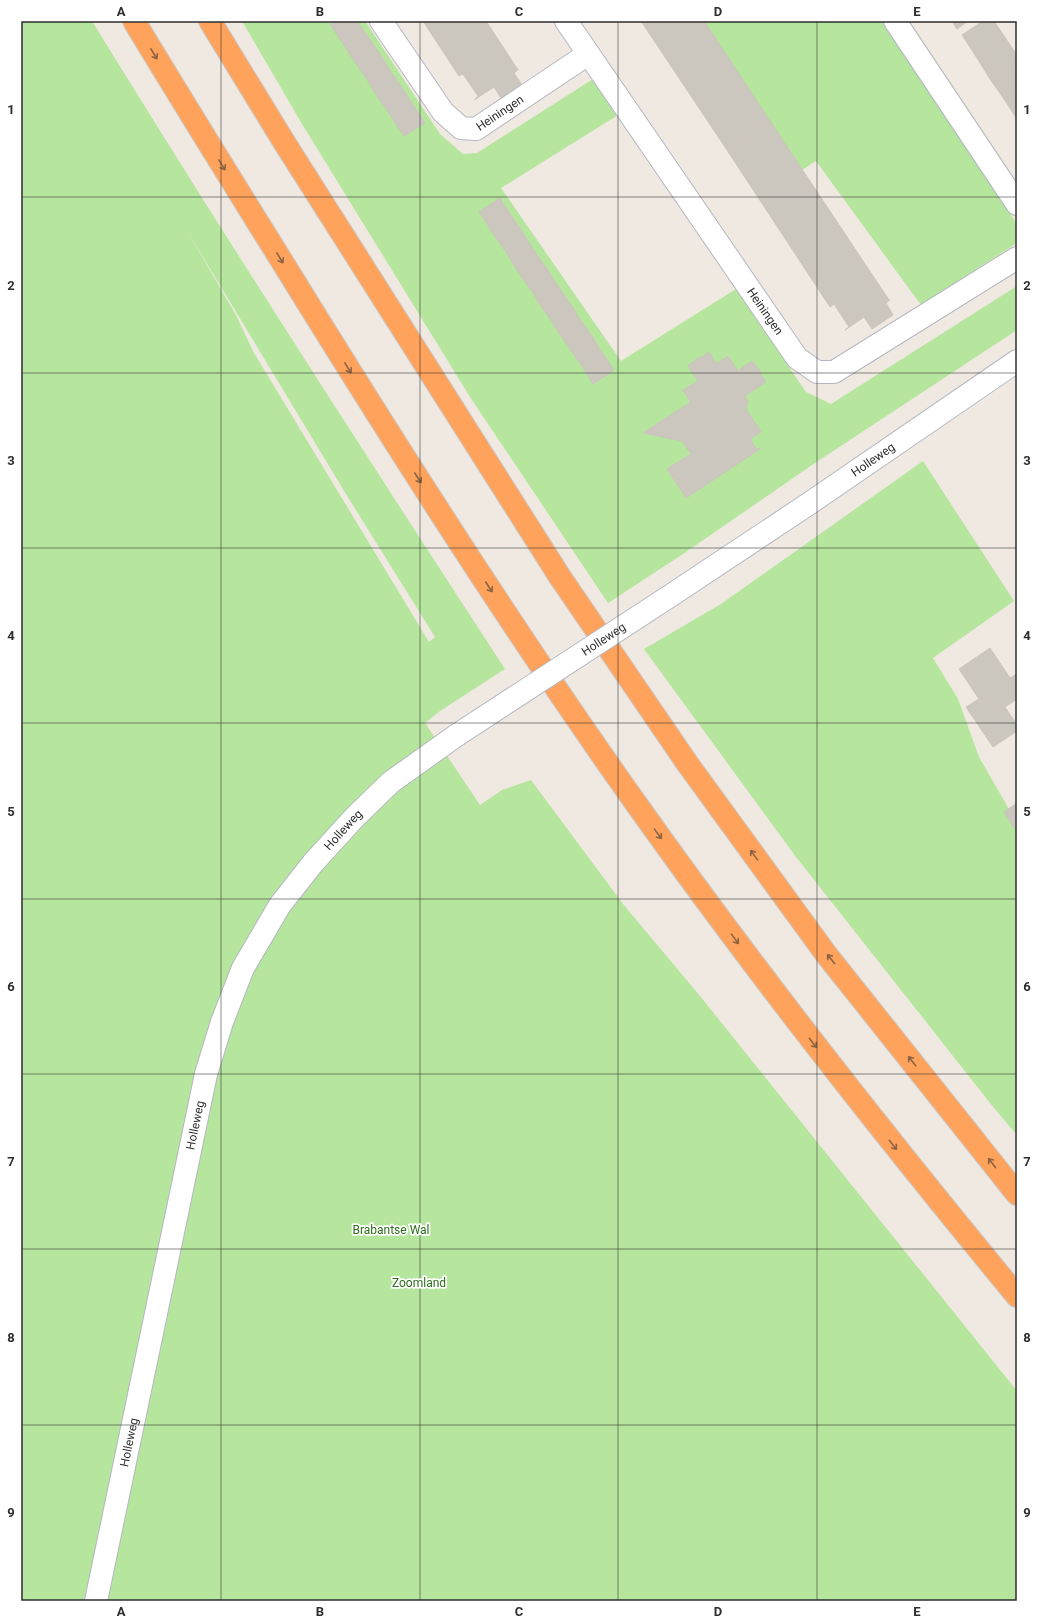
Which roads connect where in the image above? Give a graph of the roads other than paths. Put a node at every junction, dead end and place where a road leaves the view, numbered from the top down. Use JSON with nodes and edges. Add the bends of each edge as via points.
{"nodes":[{"id":1,"x":134,"y":21,"type":"edge"},
{"id":2,"x":210,"y":21,"type":"edge"},
{"id":3,"x":381,"y":21,"type":"edge"},
{"id":4,"x":566,"y":21,"type":"edge"},
{"id":5,"x":895,"y":21,"type":"edge"},
{"id":6,"x":588,"y":54,"type":"junction"},
{"id":7,"x":1017,"y":204,"type":"edge"},
{"id":8,"x":1017,"y":258,"type":"edge"},
{"id":9,"x":1017,"y":361,"type":"edge"},
{"id":10,"x":1017,"y":1194,"type":"edge"},
{"id":11,"x":1017,"y":1296,"type":"edge"},
{"id":12,"x":96,"y":1601,"type":"edge"}],
"edges":[{"from":1,"to":11,"type":"highway","one_way":true,"via":[[396,444],[515,627],[635,802],[776,996]]},
{"from":10,"to":2,"type":"highway","one_way":true,"via":[[826,954],[687,763],[560,577]]},
{"from":3,"to":6,"type":"street","name":"Heiningen","via":[[444,112],[461,128],[476,129]]},
{"from":4,"to":6,"type":"street","name":"Heiningen"},
{"from":5,"to":7,"type":"street"},
{"from":6,"to":8,"type":"street","name":"Heiningen","via":[[797,358],[817,372],[834,372]]},
{"from":9,"to":12,"type":"street","name":"Holleweg","bridge":true,"via":[[810,503],[457,735],[391,782],[312,862],[280,905],[243,968],[222,1022],[206,1074]]}]}
